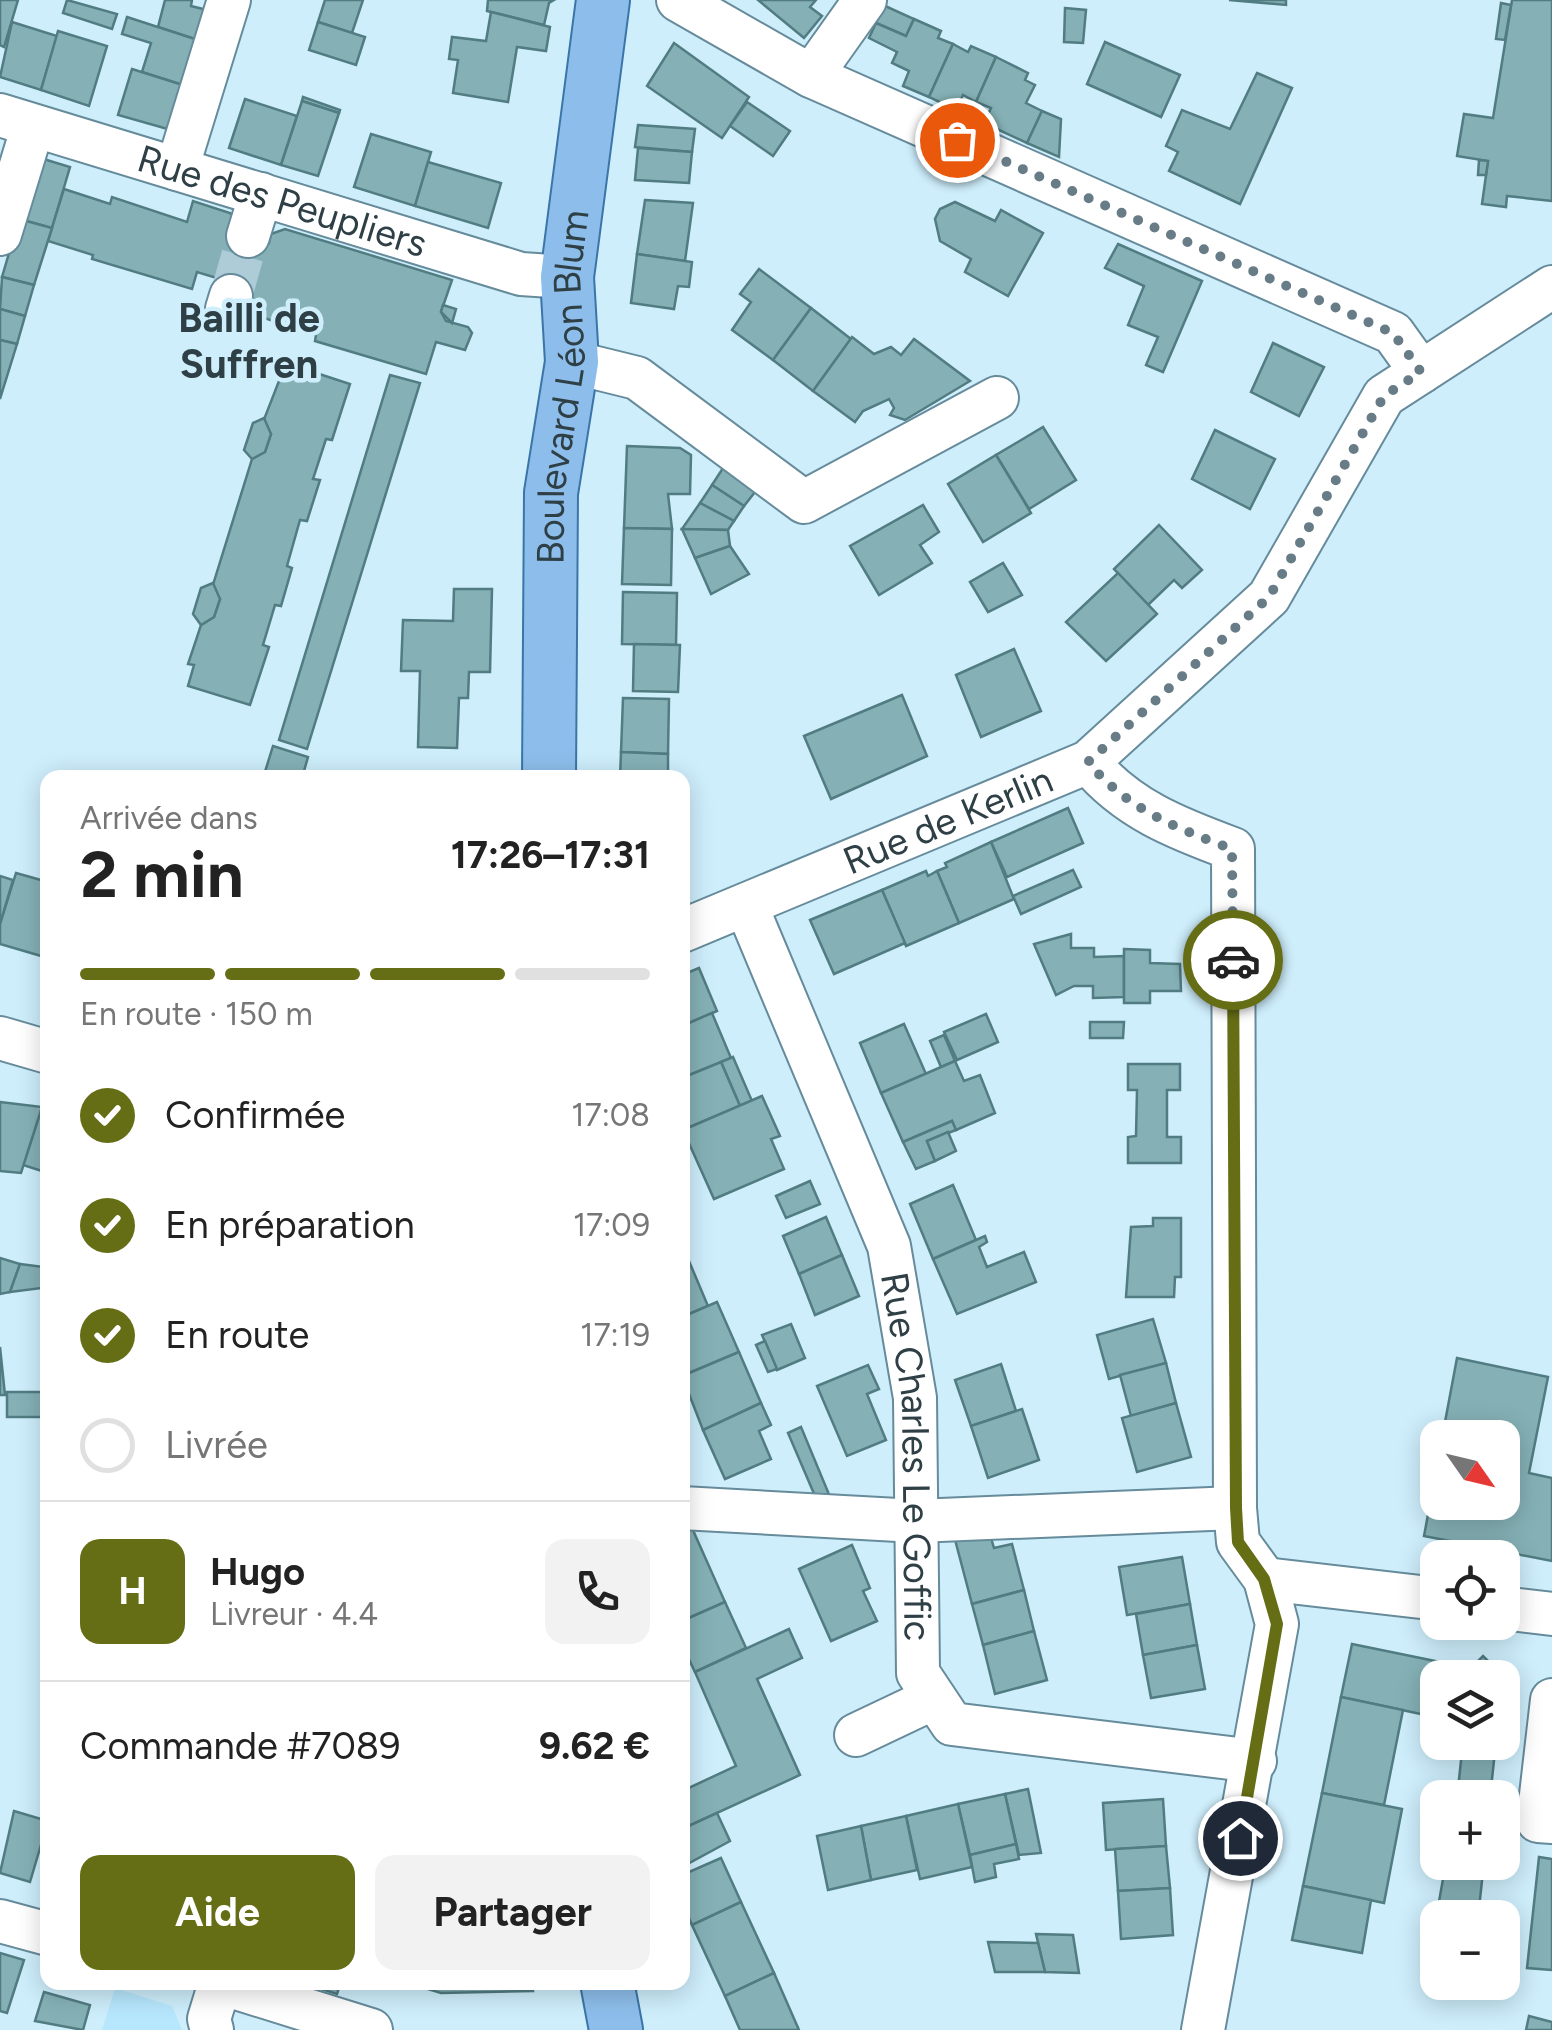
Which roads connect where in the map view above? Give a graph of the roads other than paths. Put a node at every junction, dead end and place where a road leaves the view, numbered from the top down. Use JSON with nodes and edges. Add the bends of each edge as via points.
{"nodes":[{"id":1,"x":229,"y":0,"type":"edge"},
{"id":2,"x":602,"y":0,"type":"edge"},
{"id":3,"x":678,"y":0,"type":"edge"},
{"id":4,"x":865,"y":0,"type":"edge"},
{"id":5,"x":812,"y":76,"type":"junction"},
{"id":6,"x":16,"y":120,"type":"edge"},
{"id":7,"x":177,"y":170,"type":"junction"},
{"id":8,"x":261,"y":194,"type":"junction"},
{"id":9,"x":0,"y":234,"type":"edge"},
{"id":10,"x":248,"y":236,"type":"tunnel mouth"},
{"id":11,"x":566,"y":276,"type":"junction"},
{"id":12,"x":1552,"y":286,"type":"edge"},
{"id":13,"x":572,"y":362,"type":"junction"},
{"id":14,"x":1421,"y":372,"type":"junction"},
{"id":15,"x":997,"y":398,"type":"dead end"},
{"id":16,"x":1088,"y":762,"type":"junction"},
{"id":17,"x":549,"y":770,"type":"edge"},
{"id":18,"x":746,"y":905,"type":"junction"},
{"id":19,"x":690,"y":928,"type":"edge"},
{"id":20,"x":0,"y":1038,"type":"edge"},
{"id":21,"x":40,"y":1050,"type":"edge"},
{"id":22,"x":690,"y":1508,"type":"edge"},
{"id":23,"x":1236,"y":1508,"type":"junction"},
{"id":24,"x":916,"y":1521,"type":"junction"},
{"id":25,"x":1264,"y":1579,"type":"junction"},
{"id":26,"x":1420,"y":1598,"type":"edge"},
{"id":27,"x":1520,"y":1610,"type":"edge"},
{"id":28,"x":1552,"y":1614,"type":"edge"},
{"id":29,"x":934,"y":1698,"type":"junction"},
{"id":30,"x":1552,"y":1700,"type":"edge"},
{"id":31,"x":856,"y":1736,"type":"dead end"},
{"id":32,"x":1255,"y":1761,"type":"junction"},
{"id":33,"x":1552,"y":1822,"type":"edge"},
{"id":34,"x":0,"y":1920,"type":"edge"},
{"id":35,"x":40,"y":1932,"type":"edge"},
{"id":36,"x":216,"y":1990,"type":"edge"},
{"id":37,"x":241,"y":1990,"type":"edge"},
{"id":38,"x":584,"y":1990,"type":"edge"},
{"id":39,"x":608,"y":1990,"type":"edge"},
{"id":40,"x":212,"y":2030,"type":"edge"},
{"id":41,"x":371,"y":2030,"type":"edge"},
{"id":42,"x":586,"y":2030,"type":"edge"},
{"id":43,"x":616,"y":2030,"type":"edge"},
{"id":44,"x":1203,"y":2030,"type":"edge"}],
"edges":[{"from":1,"to":7,"type":"street"},
{"from":2,"to":11,"type":"main road","name":"Boulevard Léon Blum"},
{"from":3,"to":5,"type":"street"},
{"from":4,"to":5,"type":"street"},
{"from":5,"to":14,"type":"street","via":[[1393,333]]},
{"from":6,"to":7,"type":"street","name":"Rue des Peupliers"},
{"from":6,"to":9,"type":"street"},
{"from":7,"to":8,"type":"street","name":"Rue des Peupliers"},
{"from":8,"to":10,"type":"street"},
{"from":8,"to":11,"type":"street","name":"Rue des Peupliers","via":[[521,274]]},
{"from":11,"to":13,"type":"main road","name":"Boulevard Léon Blum"},
{"from":12,"to":14,"type":"street","name":"Rue de Kerlin"},
{"from":13,"to":15,"type":"street","via":[[636,378],[804,502]]},
{"from":13,"to":17,"type":"main road","name":"Boulevard Léon Blum","via":[[551,492]]},
{"from":14,"to":16,"type":"street","name":"Rue de Kerlin","via":[[1384,396],[1269,597]]},
{"from":16,"to":18,"type":"street","name":"Rue de Kerlin"},
{"from":16,"to":23,"type":"street","via":[[1111,790],[1158,821],[1232,849]]},
{"from":18,"to":19,"type":"street","name":"Rue de Kerlin"},
{"from":18,"to":24,"type":"street","name":"Rue Charles Le Goffic","via":[[889,1246],[914,1398]]},
{"from":20,"to":21,"type":"street"},
{"from":22,"to":24,"type":"street"},
{"from":23,"to":24,"type":"street"},
{"from":23,"to":25,"type":"street","via":[[1238,1542]]},
{"from":24,"to":29,"type":"street","name":"Rue Charles Le Goffic","via":[[918,1673]]},
{"from":25,"to":26,"type":"street"},
{"from":25,"to":32,"type":"street","via":[[1277,1624]]},
{"from":27,"to":28,"type":"street"},
{"from":29,"to":31,"type":"street"},
{"from":29,"to":32,"type":"street","via":[[952,1724]]},
{"from":30,"to":33,"type":"street","via":[[1538,1821]]},
{"from":32,"to":44,"type":"street"},
{"from":34,"to":35,"type":"street"},
{"from":36,"to":40,"type":"street"},
{"from":37,"to":41,"type":"street"},
{"from":38,"to":42,"type":"main road"},
{"from":39,"to":43,"type":"main road"}]}
